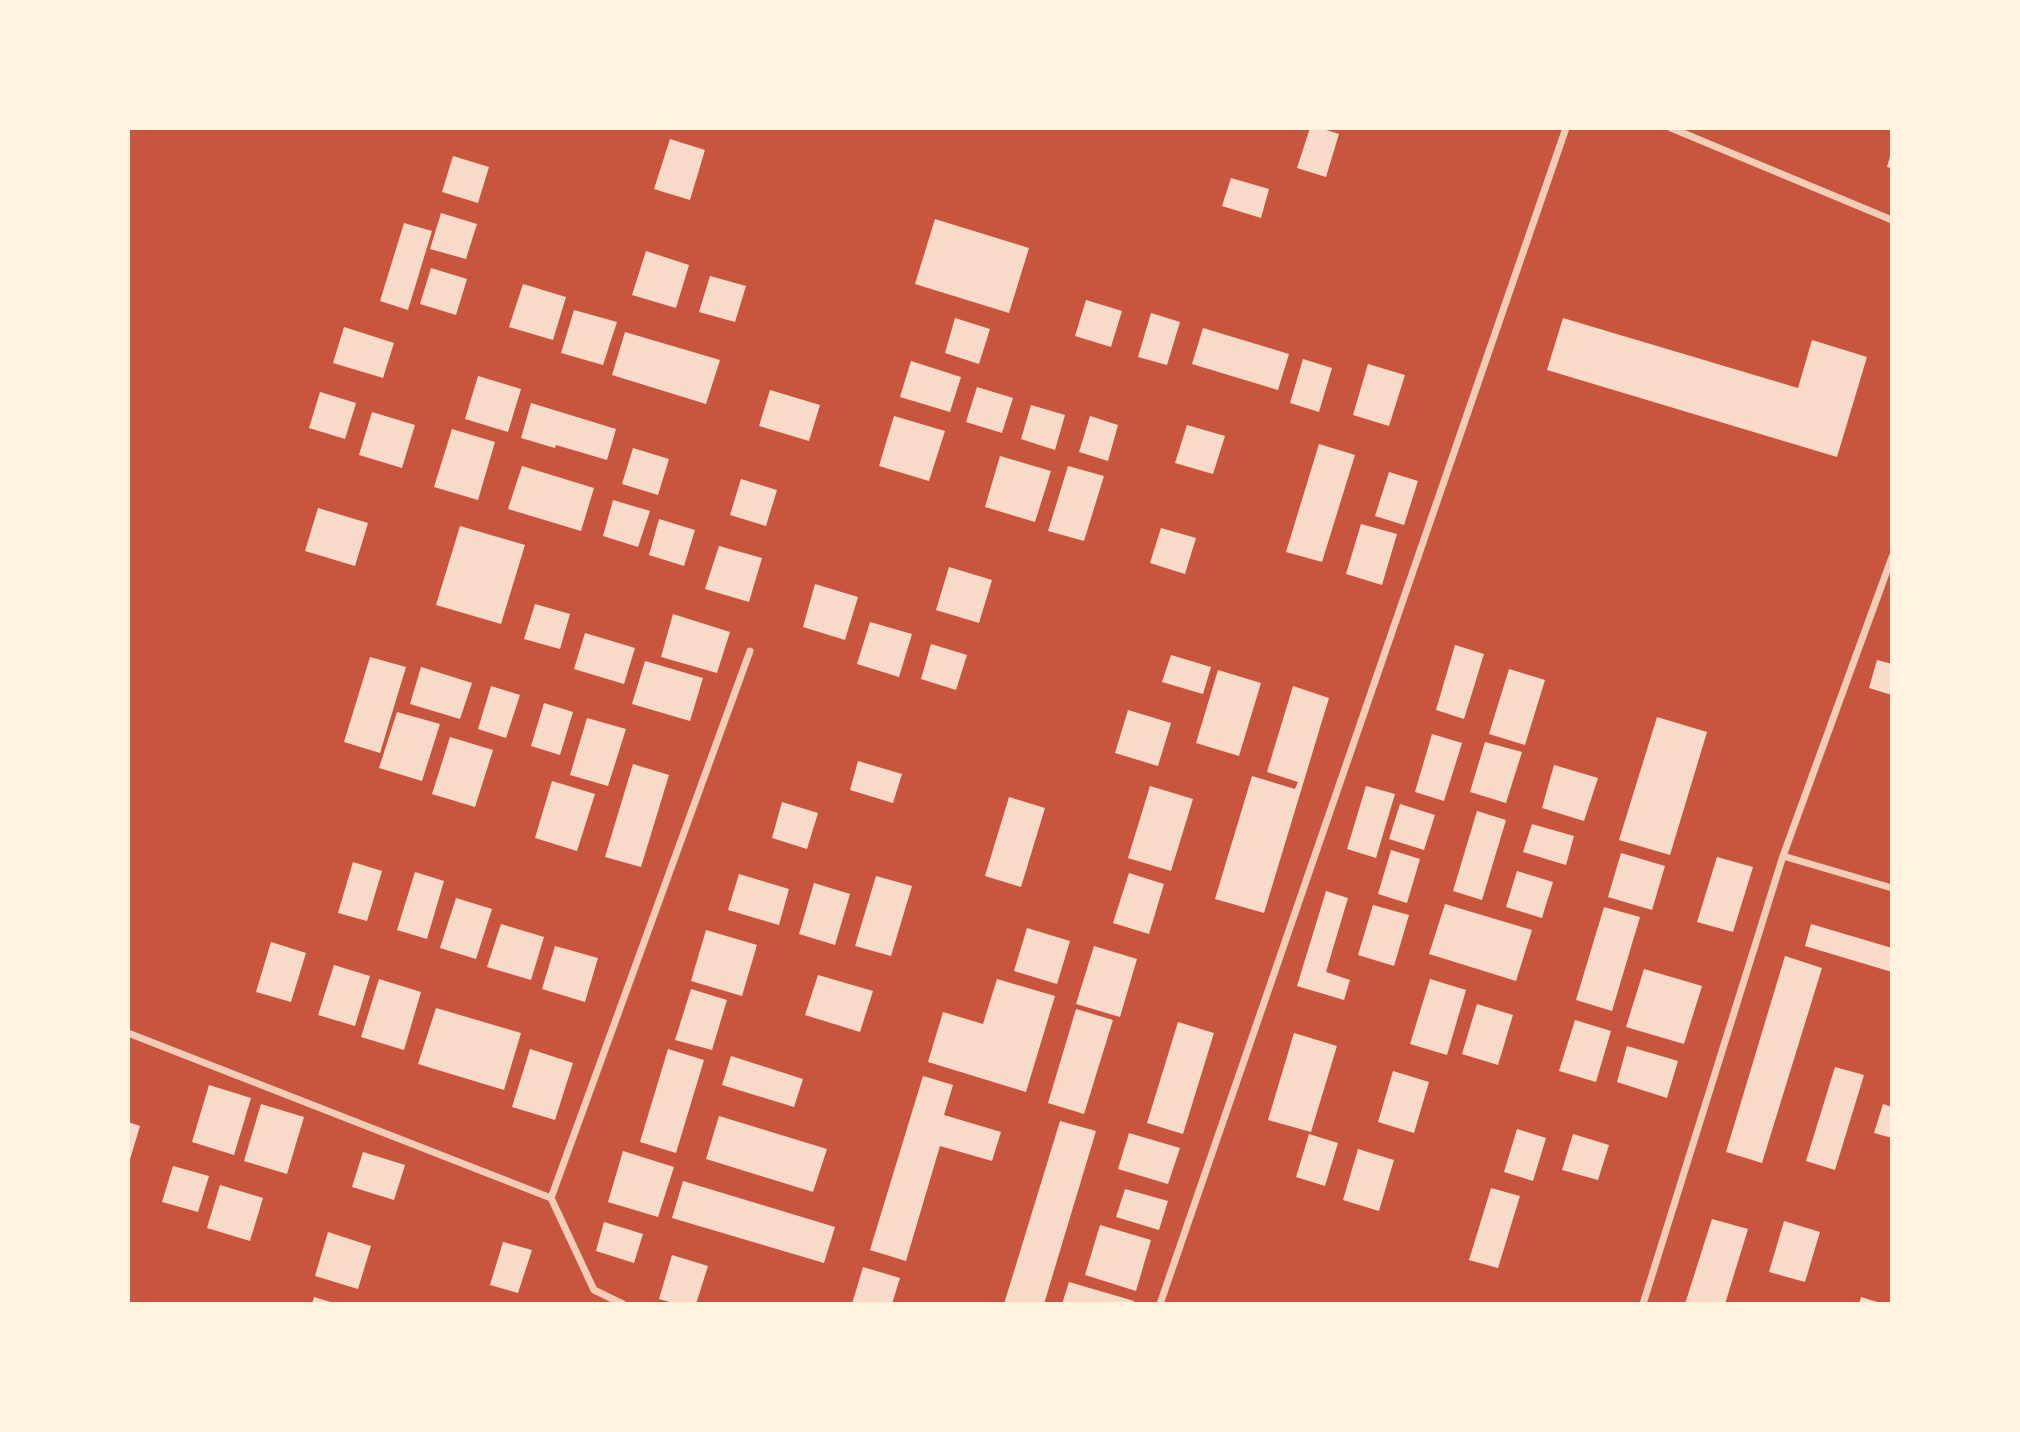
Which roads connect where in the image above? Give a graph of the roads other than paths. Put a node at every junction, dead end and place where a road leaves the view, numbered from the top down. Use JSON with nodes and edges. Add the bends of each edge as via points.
{"nodes":[{"id":1,"x":1566,"y":128,"type":"edge"},
{"id":2,"x":1671,"y":128,"type":"edge"},
{"id":3,"x":1892,"y":220,"type":"edge"},
{"id":4,"x":1892,"y":556,"type":"edge"},
{"id":5,"x":750,"y":651,"type":"dead end"},
{"id":6,"x":1783,"y":856,"type":"junction"},
{"id":7,"x":1892,"y":888,"type":"edge"},
{"id":8,"x":128,"y":1033,"type":"edge"},
{"id":9,"x":551,"y":1198,"type":"junction"},
{"id":10,"x":623,"y":1304,"type":"edge"},
{"id":11,"x":1160,"y":1304,"type":"edge"},
{"id":12,"x":1643,"y":1304,"type":"edge"}],
"edges":[{"from":1,"to":11,"type":"street"},
{"from":2,"to":3,"type":"street"},
{"from":4,"to":6,"type":"street"},
{"from":5,"to":9,"type":"street"},
{"from":6,"to":7,"type":"street"},
{"from":6,"to":12,"type":"street"},
{"from":8,"to":9,"type":"street"},
{"from":9,"to":10,"type":"street","via":[[594,1290]]}]}
